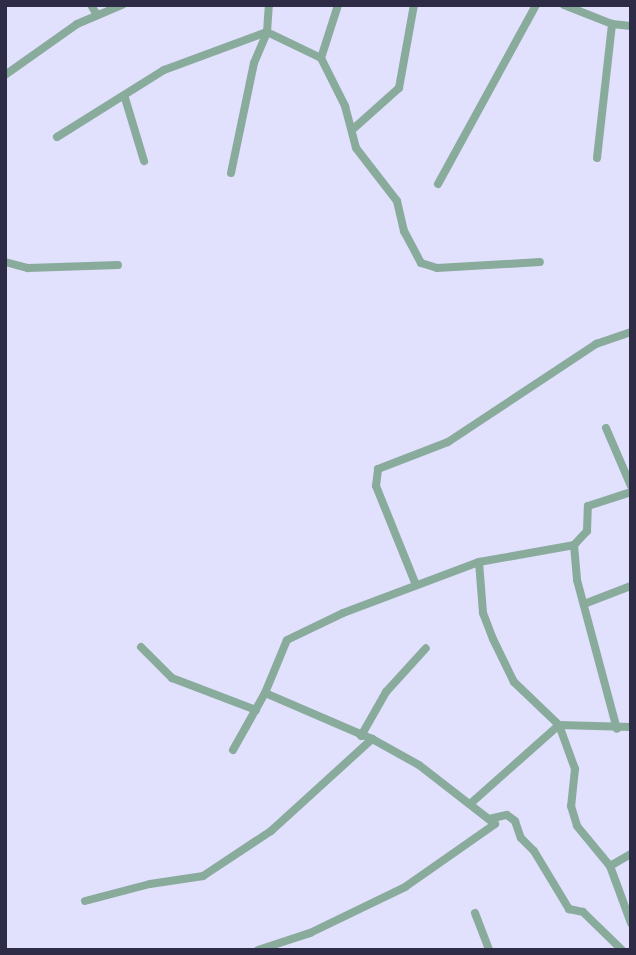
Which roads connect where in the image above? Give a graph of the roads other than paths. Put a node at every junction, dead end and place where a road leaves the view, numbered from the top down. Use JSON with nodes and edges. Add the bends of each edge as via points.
{"nodes":[{"id":1,"x":91,"y":5,"type":"edge"},
{"id":2,"x":122,"y":5,"type":"edge"},
{"id":3,"x":269,"y":5,"type":"edge"},
{"id":4,"x":338,"y":5,"type":"edge"},
{"id":5,"x":414,"y":5,"type":"edge"},
{"id":6,"x":536,"y":5,"type":"edge"},
{"id":7,"x":564,"y":5,"type":"edge"},
{"id":8,"x":97,"y":15,"type":"junction"},
{"id":9,"x":612,"y":24,"type":"junction"},
{"id":10,"x":631,"y":26,"type":"edge"},
{"id":11,"x":267,"y":32,"type":"junction"},
{"id":12,"x":321,"y":58,"type":"junction"},
{"id":13,"x":5,"y":75,"type":"edge"},
{"id":14,"x":125,"y":98,"type":"junction"},
{"id":15,"x":352,"y":130,"type":"junction"},
{"id":16,"x":57,"y":137,"type":"dead end"},
{"id":17,"x":597,"y":159,"type":"dead end"},
{"id":18,"x":144,"y":161,"type":"dead end"},
{"id":19,"x":231,"y":173,"type":"dead end"},
{"id":20,"x":438,"y":184,"type":"dead end"},
{"id":21,"x":5,"y":262,"type":"edge"},
{"id":22,"x":540,"y":262,"type":"dead end"},
{"id":23,"x":118,"y":265,"type":"dead end"},
{"id":24,"x":631,"y":332,"type":"edge"},
{"id":25,"x":606,"y":428,"type":"dead end"},
{"id":26,"x":631,"y":485,"type":"edge"},
{"id":27,"x":631,"y":492,"type":"edge"},
{"id":28,"x":574,"y":545,"type":"junction"},
{"id":29,"x":479,"y":562,"type":"junction"},
{"id":30,"x":416,"y":585,"type":"junction"},
{"id":31,"x":631,"y":586,"type":"edge"},
{"id":32,"x":584,"y":604,"type":"junction"},
{"id":33,"x":141,"y":646,"type":"dead end"},
{"id":34,"x":426,"y":648,"type":"dead end"},
{"id":35,"x":265,"y":693,"type":"junction"},
{"id":36,"x":257,"y":710,"type":"junction"},
{"id":37,"x":559,"y":725,"type":"junction"},
{"id":38,"x":631,"y":727,"type":"edge"},
{"id":39,"x":617,"y":729,"type":"junction"},
{"id":40,"x":361,"y":736,"type":"junction"},
{"id":41,"x":372,"y":739,"type":"junction"},
{"id":42,"x":233,"y":750,"type":"dead end"},
{"id":43,"x":470,"y":804,"type":"junction"},
{"id":44,"x":489,"y":820,"type":"junction"},
{"id":45,"x":631,"y":854,"type":"edge"},
{"id":46,"x":610,"y":866,"type":"junction"},
{"id":47,"x":85,"y":901,"type":"dead end"},
{"id":48,"x":475,"y":913,"type":"dead end"},
{"id":49,"x":631,"y":923,"type":"edge"},
{"id":50,"x":258,"y":950,"type":"edge"},
{"id":51,"x":489,"y":950,"type":"edge"},
{"id":52,"x":622,"y":950,"type":"edge"}],
"edges":[{"from":1,"to":8,"type":"street"},
{"from":2,"to":8,"type":"street"},
{"from":3,"to":11,"type":"street"},
{"from":4,"to":12,"type":"street"},
{"from":5,"to":15,"type":"street","via":[[399,88]]},
{"from":6,"to":20,"type":"street"},
{"from":7,"to":9,"type":"street"},
{"from":8,"to":13,"type":"street"},
{"from":9,"to":10,"type":"street"},
{"from":9,"to":17,"type":"street"},
{"from":11,"to":12,"type":"street"},
{"from":11,"to":14,"type":"street","via":[[192,56]]},
{"from":11,"to":19,"type":"street","via":[[254,63]]},
{"from":12,"to":15,"type":"street"},
{"from":14,"to":16,"type":"street"},
{"from":14,"to":18,"type":"street"},
{"from":15,"to":22,"type":"street","via":[[366,167],[397,201],[404,231],[421,263],[437,268]]},
{"from":21,"to":23,"type":"street","via":[[28,268]]},
{"from":24,"to":30,"type":"street","via":[[596,344],[448,442],[378,469],[376,486]]},
{"from":25,"to":26,"type":"street"},
{"from":27,"to":28,"type":"street","via":[[592,502],[585,509],[587,531]]},
{"from":28,"to":29,"type":"street"},
{"from":28,"to":32,"type":"street"},
{"from":29,"to":30,"type":"street"},
{"from":29,"to":37,"type":"street","via":[[483,613],[514,682]]},
{"from":30,"to":35,"type":"street","via":[[286,640]]},
{"from":31,"to":32,"type":"street"},
{"from":32,"to":39,"type":"street"},
{"from":33,"to":36,"type":"street","via":[[172,678]]},
{"from":34,"to":40,"type":"street","via":[[386,692]]},
{"from":35,"to":36,"type":"street"},
{"from":35,"to":40,"type":"street"},
{"from":36,"to":42,"type":"street"},
{"from":37,"to":39,"type":"street"},
{"from":37,"to":43,"type":"street"},
{"from":37,"to":46,"type":"street","via":[[575,769],[571,806],[577,826]]},
{"from":38,"to":39,"type":"street"},
{"from":40,"to":41,"type":"street"},
{"from":41,"to":43,"type":"street","via":[[419,765]]},
{"from":41,"to":47,"type":"street","via":[[271,831],[203,876]]},
{"from":43,"to":44,"type":"street"},
{"from":44,"to":50,"type":"street","via":[[495,824],[485,835],[405,887],[310,933]]},
{"from":44,"to":52,"type":"street","via":[[507,815],[515,821],[521,838],[569,909],[583,912]]},
{"from":45,"to":46,"type":"street"},
{"from":46,"to":49,"type":"street"},
{"from":48,"to":51,"type":"street"}]}
